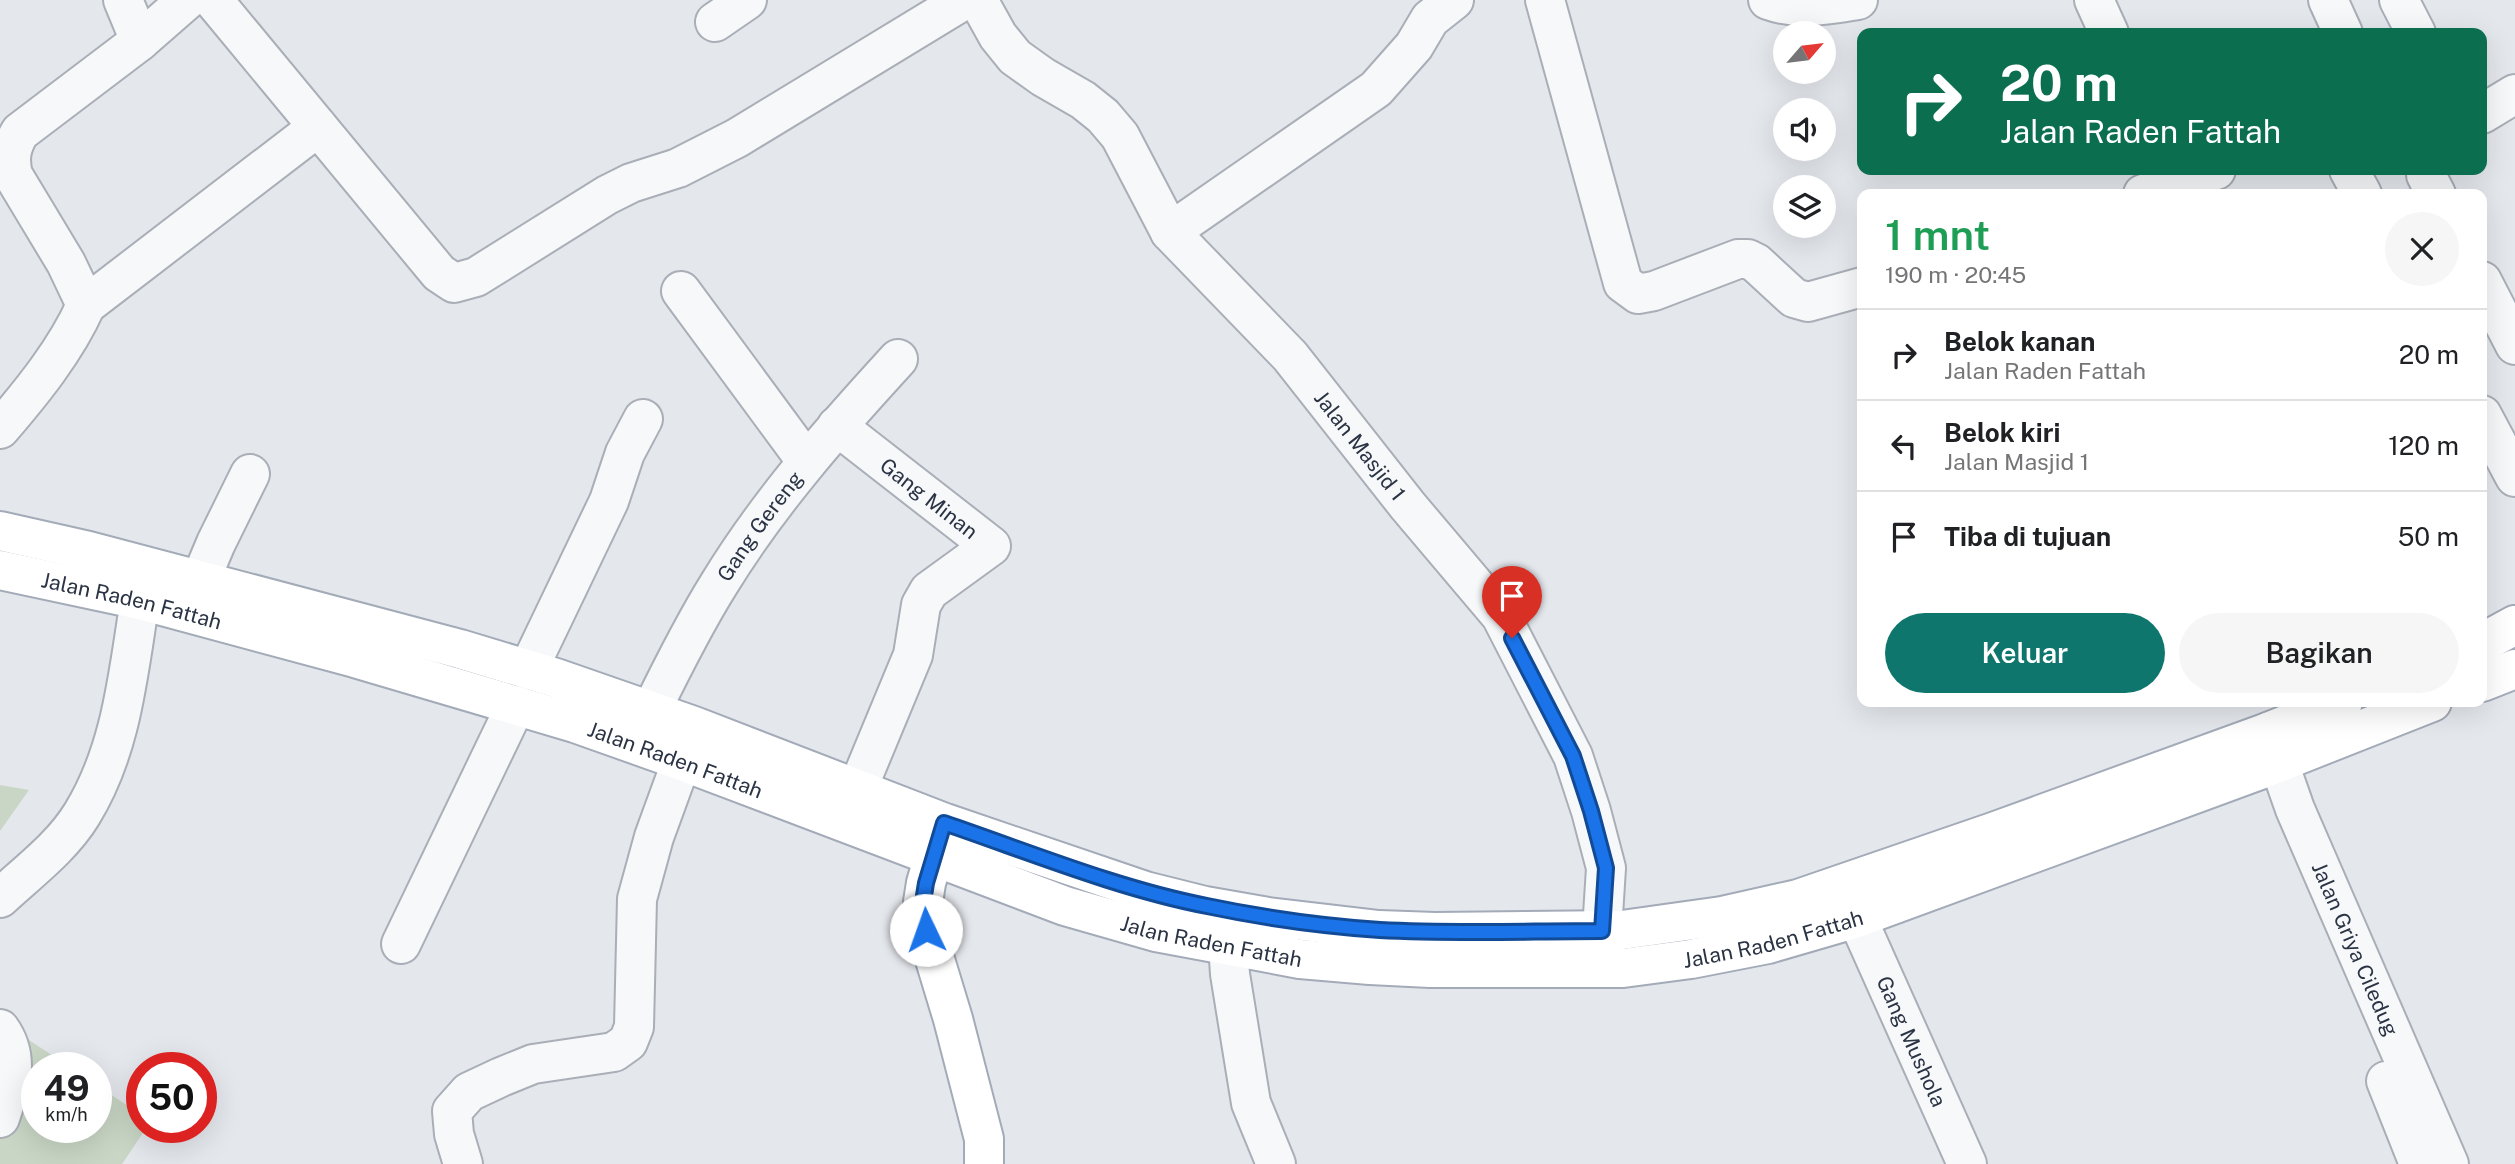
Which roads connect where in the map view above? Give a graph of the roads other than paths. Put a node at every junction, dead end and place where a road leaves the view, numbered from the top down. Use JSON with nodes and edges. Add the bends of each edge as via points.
{"nodes":[{"id":1,"x":123,"y":0,"type":"edge"},
{"id":2,"x":187,"y":0,"type":"edge"},
{"id":3,"x":214,"y":0,"type":"edge"},
{"id":4,"x":747,"y":0,"type":"edge"},
{"id":5,"x":964,"y":0,"type":"edge"},
{"id":6,"x":978,"y":0,"type":"edge"},
{"id":7,"x":1545,"y":0,"type":"edge"},
{"id":8,"x":1768,"y":0,"type":"edge"},
{"id":9,"x":1858,"y":0,"type":"edge"},
{"id":10,"x":2094,"y":0,"type":"edge"},
{"id":11,"x":2328,"y":0,"type":"edge"},
{"id":12,"x":2399,"y":0,"type":"edge"},
{"id":13,"x":1435,"y":6,"type":"edge"},
{"id":14,"x":715,"y":22,"type":"dead end"},
{"id":15,"x":2107,"y":28,"type":"edge"},
{"id":16,"x":2341,"y":28,"type":"edge"},
{"id":17,"x":2413,"y":28,"type":"edge"},
{"id":18,"x":140,"y":41,"type":"junction"},
{"id":19,"x":2515,"y":94,"type":"edge"},
{"id":20,"x":2487,"y":111,"type":"edge"},
{"id":21,"x":318,"y":127,"type":"junction"},
{"id":22,"x":2194,"y":175,"type":"edge"},
{"id":23,"x":2164,"y":182,"type":"edge"},
{"id":24,"x":1170,"y":232,"type":"junction"},
{"id":25,"x":1857,"y":289,"type":"edge"},
{"id":26,"x":681,"y":291,"type":"dead end"},
{"id":27,"x":2487,"y":291,"type":"edge"},
{"id":28,"x":86,"y":305,"type":"junction"},
{"id":29,"x":2515,"y":345,"type":"edge"},
{"id":30,"x":898,"y":359,"type":"dead end"},
{"id":31,"x":643,"y":419,"type":"dead end"},
{"id":32,"x":2487,"y":424,"type":"edge"},
{"id":33,"x":837,"y":426,"type":"junction"},
{"id":34,"x":0,"y":429,"type":"edge"},
{"id":35,"x":807,"y":462,"type":"junction"},
{"id":36,"x":250,"y":474,"type":"dead end"},
{"id":37,"x":2515,"y":477,"type":"edge"},
{"id":38,"x":0,"y":531,"type":"edge"},
{"id":39,"x":0,"y":570,"type":"edge"},
{"id":40,"x":201,"y":581,"type":"junction"},
{"id":41,"x":140,"y":600,"type":"junction"},
{"id":42,"x":2515,"y":625,"type":"edge"},
{"id":43,"x":324,"y":632,"type":"junction"},
{"id":44,"x":2487,"y":640,"type":"edge"},
{"id":45,"x":2515,"y":669,"type":"edge"},
{"id":46,"x":528,"y":670,"type":"junction"},
{"id":47,"x":2487,"y":680,"type":"edge"},
{"id":48,"x":515,"y":707,"type":"junction"},
{"id":49,"x":2335,"y":707,"type":"edge"},
{"id":50,"x":2415,"y":707,"type":"edge"},
{"id":51,"x":651,"y":711,"type":"junction"},
{"id":52,"x":694,"y":726,"type":"junction"},
{"id":53,"x":2264,"y":751,"type":"junction"},
{"id":54,"x":681,"y":761,"type":"junction"},
{"id":55,"x":857,"y":790,"type":"junction"},
{"id":56,"x":938,"y":840,"type":"junction"},
{"id":57,"x":0,"y":898,"type":"edge"},
{"id":58,"x":1226,"y":909,"type":"junction"},
{"id":59,"x":1857,"y":918,"type":"junction"},
{"id":60,"x":401,"y":944,"type":"dead end"},
{"id":61,"x":1227,"y":947,"type":"junction"},
{"id":62,"x":1604,"y":949,"type":"junction"},
{"id":63,"x":0,"y":1029,"type":"edge"},
{"id":64,"x":0,"y":1118,"type":"edge"},
{"id":65,"x":463,"y":1164,"type":"edge"},
{"id":66,"x":984,"y":1164,"type":"edge"},
{"id":67,"x":1276,"y":1164,"type":"edge"},
{"id":68,"x":1967,"y":1164,"type":"edge"},
{"id":69,"x":2419,"y":1164,"type":"edge"},
{"id":70,"x":2449,"y":1164,"type":"edge"}],
"edges":[{"from":1,"to":18,"type":"street"},
{"from":2,"to":18,"type":"street"},
{"from":3,"to":21,"type":"street"},
{"from":4,"to":14,"type":"street"},
{"from":5,"to":21,"type":"street","via":[[737,138],[678,168],[607,195],[476,277],[454,283],[439,273]]},
{"from":6,"to":24,"type":"street","name":"Jalan Masjid 1","via":[[1015,57],[1083,100],[1120,136]]},
{"from":7,"to":25,"type":"street","via":[[1623,283],[1638,294],[1654,291],[1748,259],[1794,298],[1808,302]]},
{"from":8,"to":9,"type":"street","via":[[1800,7]]},
{"from":10,"to":15,"type":"street"},
{"from":11,"to":16,"type":"street"},
{"from":12,"to":17,"type":"street"},
{"from":13,"to":24,"type":"street","via":[[1414,46],[1376,89]]},
{"from":18,"to":28,"type":"street","via":[[20,132],[12,146],[13,175],[66,262]]},
{"from":19,"to":20,"type":"street"},
{"from":21,"to":28,"type":"street"},
{"from":22,"to":23,"type":"street"},
{"from":24,"to":62,"type":"street","name":"Jalan Masjid 1","via":[[1290,356],[1501,617],[1573,756],[1591,811],[1606,868]]},
{"from":26,"to":35,"type":"street"},
{"from":27,"to":29,"type":"street"},
{"from":28,"to":34,"type":"street","via":[[58,354]]},
{"from":30,"to":33,"type":"street","name":"Gang Gereng"},
{"from":31,"to":46,"type":"street"},
{"from":32,"to":37,"type":"street"},
{"from":33,"to":35,"type":"street","name":"Gang Gereng"},
{"from":33,"to":55,"type":"street","name":"Gang Minan","via":[[991,546],[929,591],[921,605],[913,655]]},
{"from":35,"to":51,"type":"street","name":"Gang Gereng","via":[[718,585]]},
{"from":36,"to":40,"type":"street"},
{"from":38,"to":40,"type":"main road","name":"Jalan Raden Fattah"},
{"from":39,"to":41,"type":"main road","name":"Jalan Raden Fattah"},
{"from":40,"to":43,"type":"main road","name":"Jalan Raden Fattah"},
{"from":41,"to":43,"type":"main road","name":"Jalan Raden Fattah"},
{"from":41,"to":57,"type":"street","via":[[118,735],[104,771],[81,816]]},
{"from":42,"to":44,"type":"main road"},
{"from":43,"to":46,"type":"main road","name":"Jalan Raden Fattah","via":[[460,649]]},
{"from":43,"to":48,"type":"main road","name":"Jalan Raden Fattah"},
{"from":45,"to":47,"type":"main road"},
{"from":46,"to":51,"type":"main road","name":"Jalan Raden Fattah"},
{"from":48,"to":54,"type":"main road","name":"Jalan Raden Fattah"},
{"from":48,"to":60,"type":"street"},
{"from":49,"to":53,"type":"main road","name":"Jalan Raden Fattah"},
{"from":50,"to":53,"type":"main road","name":"Jalan Raden Fattah"},
{"from":51,"to":52,"type":"main road","name":"Jalan Raden Fattah"},
{"from":52,"to":54,"type":"street"},
{"from":52,"to":55,"type":"main road","name":"Jalan Raden Fattah"},
{"from":53,"to":59,"type":"main road","name":"Jalan Raden Fattah"},
{"from":53,"to":62,"type":"main road","name":"Jalan Raden Fattah","via":[[1993,832],[1798,899]]},
{"from":53,"to":69,"type":"street","name":"Jalan Griya Ciledug"},
{"from":53,"to":70,"type":"street","name":"Jalan Griya Ciledug","via":[[2295,809]]},
{"from":54,"to":56,"type":"main road","name":"Jalan Raden Fattah"},
{"from":54,"to":65,"type":"street","via":[[638,899],[635,1027],[628,1042],[614,1052],[533,1064],[470,1092],[452,1111]]},
{"from":55,"to":56,"type":"main road","name":"Jalan Raden Fattah"},
{"from":56,"to":58,"type":"main road","name":"Jalan Raden Fattah"},
{"from":56,"to":61,"type":"main road","name":"Jalan Raden Fattah","via":[[1065,906]]},
{"from":56,"to":66,"type":"main road","via":[[923,902],[926,930],[984,1139]]},
{"from":58,"to":61,"type":"street"},
{"from":58,"to":62,"type":"main road","name":"Jalan Raden Fattah","via":[[1309,923]]},
{"from":59,"to":62,"type":"main road","name":"Jalan Raden Fattah","via":[[1768,944],[1623,968]]},
{"from":59,"to":68,"type":"street","name":"Gang Mushola"},
{"from":61,"to":62,"type":"main road","name":"Jalan Raden Fattah","via":[[1300,959],[1430,968]]},
{"from":61,"to":67,"type":"street","via":[[1251,1103]]},
{"from":63,"to":64,"type":"street","via":[[12,1053],[13,1078]]}]}
